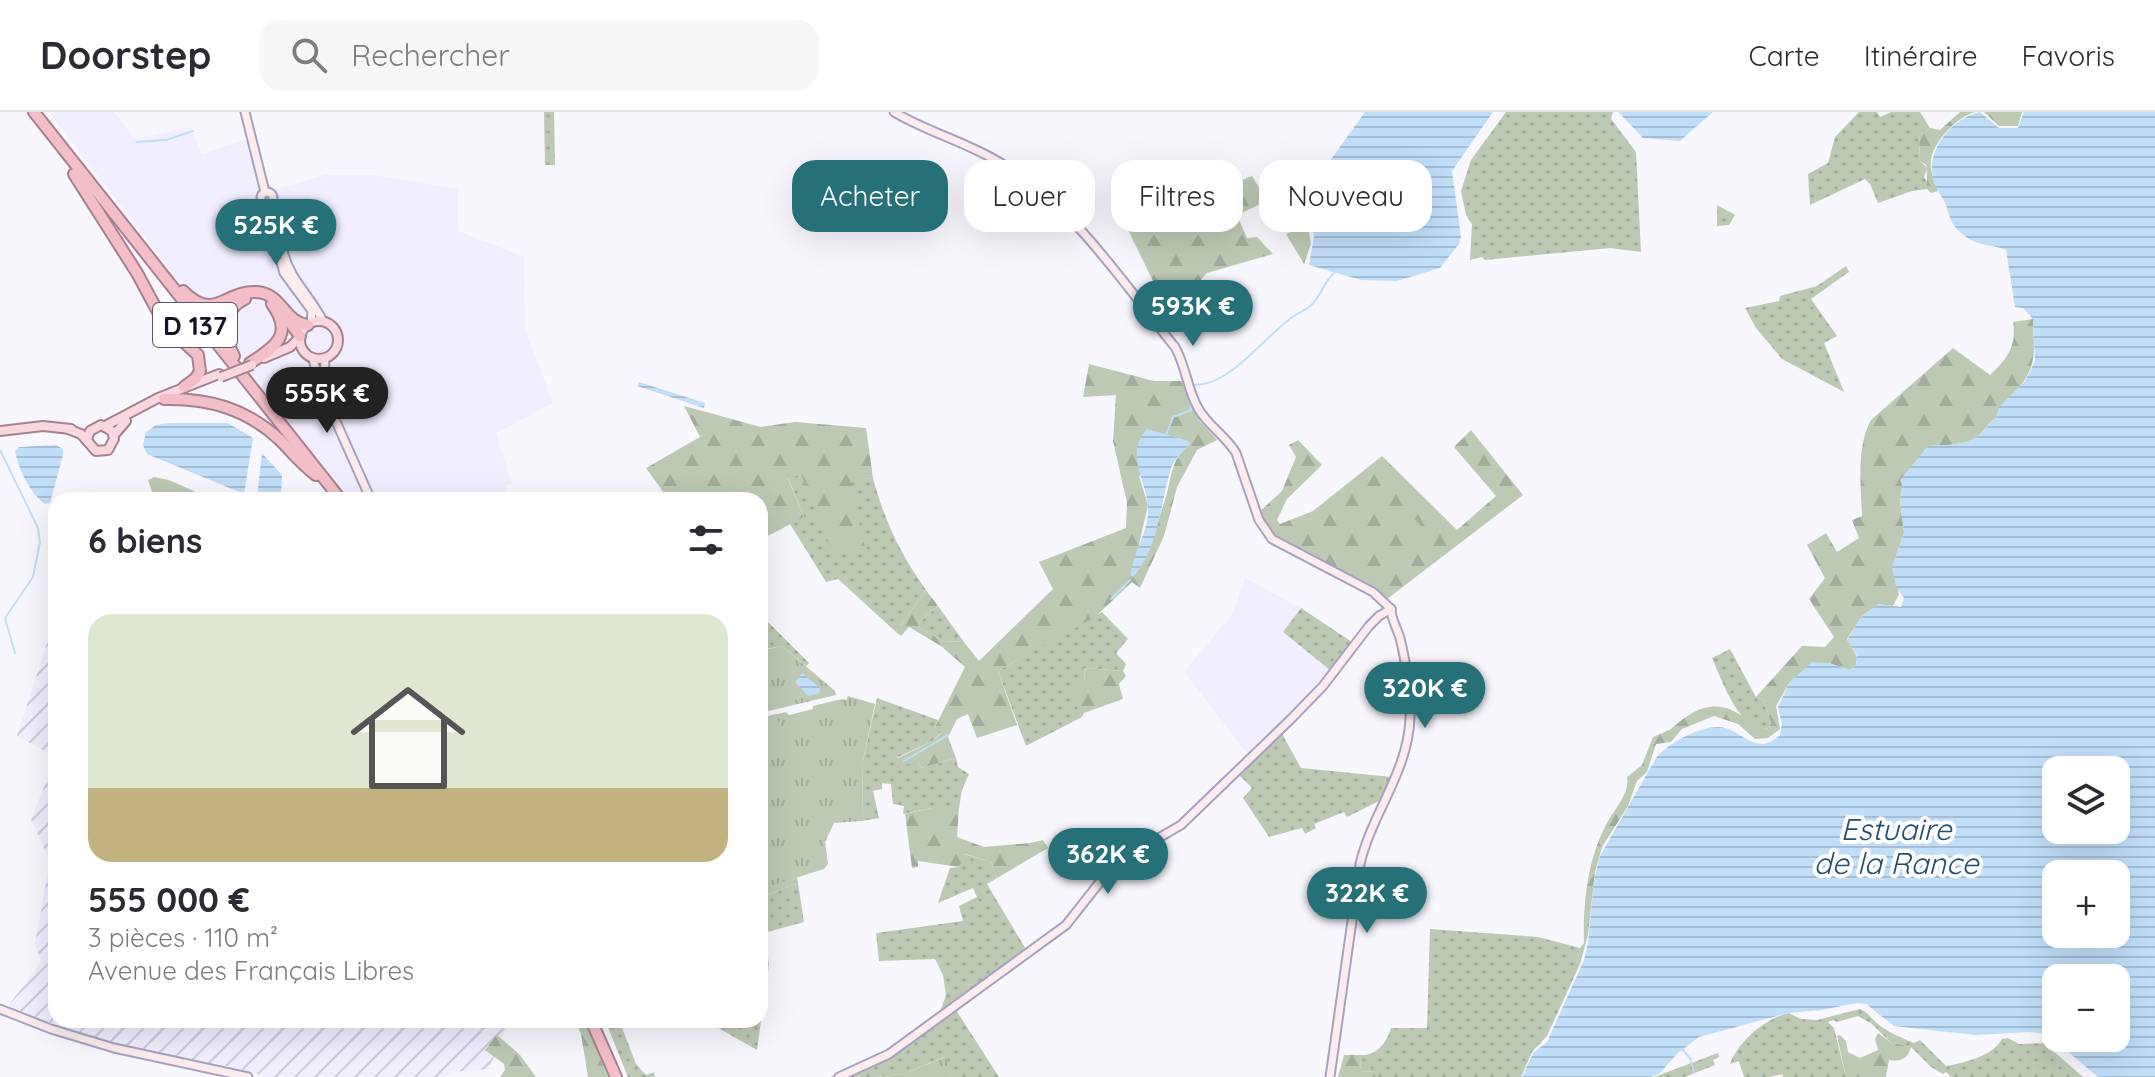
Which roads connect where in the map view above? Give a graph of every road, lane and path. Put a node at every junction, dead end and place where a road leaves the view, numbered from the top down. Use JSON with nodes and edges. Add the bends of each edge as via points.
{"nodes":[{"id":1,"x":26,"y":112,"type":"edge"},
{"id":2,"x":34,"y":112,"type":"edge"},
{"id":3,"x":245,"y":112,"type":"edge"},
{"id":4,"x":894,"y":112,"type":"edge"},
{"id":5,"x":74,"y":174,"type":"junction"},
{"id":6,"x":135,"y":240,"type":"junction"},
{"id":7,"x":280,"y":247,"type":"junction"},
{"id":8,"x":270,"y":302,"type":"junction"},
{"id":9,"x":323,"y":321,"type":"junction"},
{"id":10,"x":309,"y":324,"type":"junction"},
{"id":11,"x":300,"y":336,"type":"junction"},
{"id":12,"x":303,"y":351,"type":"junction"},
{"id":13,"x":313,"y":359,"type":"junction"},
{"id":14,"x":325,"y":359,"type":"junction"},
{"id":15,"x":251,"y":364,"type":"junction"},
{"id":16,"x":220,"y":376,"type":"junction"},
{"id":17,"x":184,"y":387,"type":"junction"},
{"id":18,"x":164,"y":399,"type":"junction"},
{"id":19,"x":329,"y":402,"type":"junction"},
{"id":20,"x":267,"y":404,"type":"junction"},
{"id":21,"x":105,"y":426,"type":"junction"},
{"id":22,"x":93,"y":428,"type":"junction"},
{"id":23,"x":68,"y":429,"type":"junction"},
{"id":24,"x":0,"y":431,"type":"edge"},
{"id":25,"x":114,"y":435,"type":"junction"},
{"id":26,"x":87,"y":439,"type":"junction"},
{"id":27,"x":316,"y":475,"type":"junction"},
{"id":28,"x":328,"y":492,"type":"edge"},
{"id":29,"x":335,"y":492,"type":"edge"},
{"id":30,"x":368,"y":492,"type":"edge"},
{"id":31,"x":1392,"y":613,"type":"junction"},
{"id":32,"x":0,"y":1009,"type":"edge"},
{"id":33,"x":48,"y":1028,"type":"edge"},
{"id":34,"x":48,"y":1028,"type":"edge"},
{"id":35,"x":595,"y":1028,"type":"edge"},
{"id":36,"x":601,"y":1028,"type":"edge"},
{"id":37,"x":248,"y":1077,"type":"edge"},
{"id":38,"x":616,"y":1077,"type":"edge"},
{"id":39,"x":622,"y":1077,"type":"edge"},
{"id":40,"x":839,"y":1077,"type":"edge"},
{"id":41,"x":1330,"y":1077,"type":"edge"}],
"edges":[{"from":1,"to":5,"type":"highway","number":"D 137"},
{"from":2,"to":6,"type":"highway","number":"D 137"},
{"from":3,"to":7,"type":"street","via":[[265,192],[273,195],[268,204]]},
{"from":4,"to":31,"type":"street","via":[[1001,163],[1071,219],[1175,347],[1199,410],[1229,442],[1259,520],[1272,539],[1373,592]]},
{"from":5,"to":17,"type":"highway","via":[[158,312],[198,355],[200,371]]},
{"from":5,"to":27,"type":"highway","number":"D 137"},
{"from":6,"to":10,"type":"highway","via":[[200,305],[262,293],[295,322]]},
{"from":6,"to":20,"type":"highway","number":"D 137"},
{"from":7,"to":9,"type":"street","via":[[290,274]]},
{"from":7,"to":10,"type":"street","via":[[284,273],[312,311]]},
{"from":8,"to":11,"type":"highway"},
{"from":8,"to":15,"type":"highway","via":[[281,321],[280,338]]},
{"from":8,"to":20,"type":"highway","via":[[255,297],[238,302],[225,328],[233,355]]},
{"from":9,"to":10,"type":"main road"},
{"from":9,"to":14,"type":"main road","via":[[339,338]]},
{"from":10,"to":11,"type":"main road"},
{"from":11,"to":12,"type":"main road"},
{"from":11,"to":15,"type":"main road","via":[[290,347]]},
{"from":12,"to":13,"type":"main road"},
{"from":12,"to":15,"type":"main road"},
{"from":13,"to":14,"type":"main road"},
{"from":13,"to":19,"type":"street"},
{"from":14,"to":19,"type":"street"},
{"from":15,"to":16,"type":"main road","bridge":true},
{"from":16,"to":17,"type":"main road"},
{"from":16,"to":18,"type":"main road"},
{"from":17,"to":21,"type":"main road"},
{"from":18,"to":25,"type":"main road","via":[[119,426]]},
{"from":18,"to":27,"type":"highway","via":[[238,410],[262,424]]},
{"from":19,"to":30,"type":"street"},
{"from":20,"to":29,"type":"highway","number":"D 137"},
{"from":21,"to":22,"type":"main road"},
{"from":21,"to":25,"type":"main road"},
{"from":22,"to":23,"type":"main road"},
{"from":22,"to":26,"type":"main road"},
{"from":23,"to":24,"type":"main road"},
{"from":23,"to":26,"type":"main road"},
{"from":25,"to":26,"type":"main road","via":[[105,451],[93,450]]},
{"from":27,"to":28,"type":"highway","number":"D 137"},
{"from":31,"to":40,"type":"street","via":[[1379,616],[1323,686],[1181,825],[1113,867],[1066,925],[889,1054]]},
{"from":31,"to":41,"type":"street","via":[[1410,721],[1401,766],[1360,864]]},
{"from":32,"to":33,"type":"street"},
{"from":34,"to":37,"type":"street"},
{"from":35,"to":38,"type":"highway"},
{"from":36,"to":39,"type":"highway"}]}
